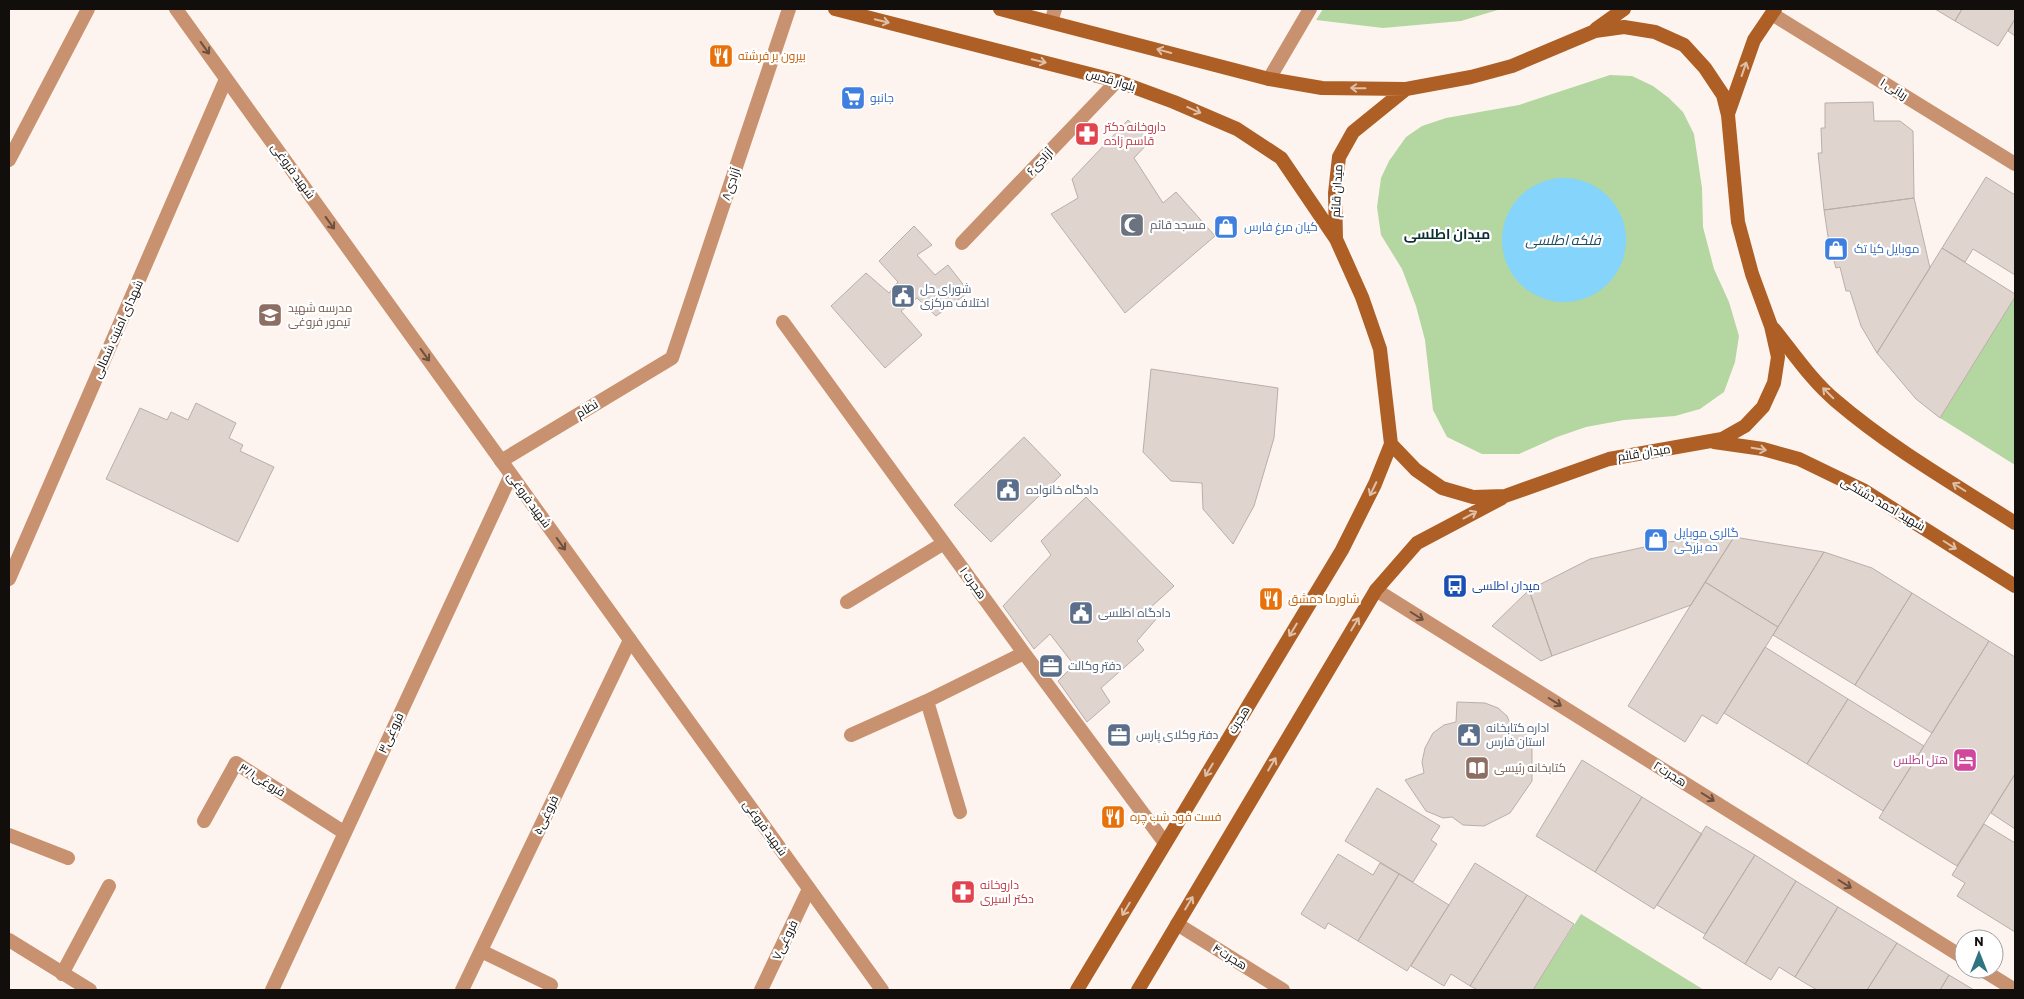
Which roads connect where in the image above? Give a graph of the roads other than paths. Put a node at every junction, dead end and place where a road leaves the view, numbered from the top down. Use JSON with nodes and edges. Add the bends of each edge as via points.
{"nodes":[{"id":1,"x":88,"y":9,"type":"edge"},
{"id":2,"x":176,"y":9,"type":"edge"},
{"id":3,"x":789,"y":9,"type":"edge"},
{"id":4,"x":834,"y":9,"type":"edge"},
{"id":5,"x":1000,"y":9,"type":"edge"},
{"id":6,"x":1310,"y":9,"type":"edge"},
{"id":7,"x":1624,"y":9,"type":"edge"},
{"id":8,"x":1774,"y":11,"type":"edge"},
{"id":9,"x":1053,"y":15,"type":"edge"},
{"id":10,"x":1594,"y":31,"type":"junction"},
{"id":11,"x":226,"y":78,"type":"junction"},
{"id":12,"x":1269,"y":78,"type":"junction"},
{"id":13,"x":1117,"y":81,"type":"junction"},
{"id":14,"x":1406,"y":89,"type":"junction"},
{"id":15,"x":1728,"y":115,"type":"junction"},
{"id":16,"x":9,"y":160,"type":"edge"},
{"id":17,"x":2015,"y":164,"type":"edge"},
{"id":18,"x":1336,"y":239,"type":"junction"},
{"id":19,"x":962,"y":242,"type":"dead end"},
{"id":20,"x":783,"y":322,"type":"dead end"},
{"id":21,"x":1771,"y":326,"type":"junction"},
{"id":22,"x":672,"y":358,"type":"joint"},
{"id":23,"x":1711,"y":442,"type":"junction"},
{"id":24,"x":1391,"y":444,"type":"junction"},
{"id":25,"x":501,"y":461,"type":"junction"},
{"id":26,"x":511,"y":475,"type":"junction"},
{"id":27,"x":1505,"y":496,"type":"junction"},
{"id":28,"x":2015,"y":523,"type":"edge"},
{"id":29,"x":944,"y":543,"type":"junction"},
{"id":30,"x":9,"y":579,"type":"edge"},
{"id":31,"x":2015,"y":586,"type":"edge"},
{"id":32,"x":1376,"y":590,"type":"junction"},
{"id":33,"x":847,"y":602,"type":"dead end"},
{"id":34,"x":630,"y":640,"type":"junction"},
{"id":35,"x":1024,"y":653,"type":"junction"},
{"id":36,"x":927,"y":701,"type":"junction"},
{"id":37,"x":851,"y":735,"type":"dead end"},
{"id":38,"x":960,"y":812,"type":"dead end"},
{"id":39,"x":204,"y":821,"type":"dead end"},
{"id":40,"x":345,"y":833,"type":"junction"},
{"id":41,"x":9,"y":835,"type":"edge"},
{"id":42,"x":1165,"y":843,"type":"junction"},
{"id":43,"x":68,"y":858,"type":"dead end"},
{"id":44,"x":109,"y":886,"type":"dead end"},
{"id":45,"x":809,"y":889,"type":"junction"},
{"id":46,"x":1177,"y":924,"type":"junction"},
{"id":47,"x":9,"y":940,"type":"edge"},
{"id":48,"x":481,"y":951,"type":"junction"},
{"id":49,"x":1954,"y":952,"type":"edge"},
{"id":50,"x":62,"y":974,"type":"junction"},
{"id":51,"x":1997,"y":979,"type":"edge"},
{"id":52,"x":551,"y":985,"type":"dead end"},
{"id":53,"x":90,"y":990,"type":"edge"},
{"id":54,"x":272,"y":990,"type":"edge"},
{"id":55,"x":462,"y":990,"type":"edge"},
{"id":56,"x":761,"y":990,"type":"edge"},
{"id":57,"x":882,"y":990,"type":"edge"},
{"id":58,"x":1077,"y":990,"type":"edge"},
{"id":59,"x":1138,"y":990,"type":"edge"},
{"id":60,"x":1283,"y":990,"type":"edge"},
{"id":61,"x":2015,"y":990,"type":"edge"}],
"edges":[{"from":1,"to":16,"type":"street"},
{"from":2,"to":11,"type":"street","name":"شهید فروغی","one_way":true},
{"from":3,"to":22,"type":"street","name":"آزادی۸"},
{"from":4,"to":13,"type":"main road","name":"بلوار قدس","one_way":true},
{"from":5,"to":9,"type":"main road"},
{"from":6,"to":12,"type":"street"},
{"from":7,"to":10,"type":"main road"},
{"from":15,"to":8,"type":"main road","one_way":true,"via":[[1754,40]]},
{"from":8,"to":17,"type":"street","name":"ربانی ۱"},
{"from":12,"to":9,"type":"main road","one_way":true},
{"from":10,"to":14,"type":"main road","name":"میدان قائم","via":[[1512,66],[1471,78]]},
{"from":10,"to":15,"type":"main road","name":"میدان قائم","via":[[1632,28],[1655,32],[1684,45],[1723,95]]},
{"from":11,"to":25,"type":"street","name":"شهید فروغی","one_way":true},
{"from":11,"to":30,"type":"street","name":"شهدای امنیت شمالی"},
{"from":14,"to":12,"type":"main road","one_way":true,"via":[[1322,88]]},
{"from":13,"to":18,"type":"main road","name":"بلوار قدس","one_way":true,"via":[[1237,130],[1281,158]]},
{"from":13,"to":19,"type":"street","name":"آزادی۶"},
{"from":14,"to":18,"type":"main road","name":"میدان قائم","via":[[1353,132],[1339,157],[1335,193]]},
{"from":15,"to":21,"type":"main road","name":"میدان قائم","via":[[1738,222]]},
{"from":18,"to":24,"type":"main road","name":"میدان قائم","via":[[1362,297],[1380,349]]},
{"from":20,"to":29,"type":"street","name":"هجرت ۱"},
{"from":21,"to":23,"type":"main road","name":"میدان قائم","via":[[1778,357],[1774,383],[1763,406],[1745,426]]},
{"from":28,"to":21,"type":"main road","one_way":true,"via":[[1908,455],[1836,401]]},
{"from":22,"to":25,"type":"street","name":"نظام"},
{"from":23,"to":27,"type":"main road","name":"میدان قائم","via":[[1609,459]]},
{"from":23,"to":31,"type":"main road","name":"شهید احمد دشتکی","one_way":true,"via":[[1763,449],[1799,459],[1863,490]]},
{"from":24,"to":27,"type":"main road","name":"میدان قائم","via":[[1416,470],[1442,488],[1473,497]]},
{"from":24,"to":42,"type":"main road","name":"هجرت","one_way":true,"via":[[1342,550]]},
{"from":25,"to":26,"type":"street","name":"شهید فروغی"},
{"from":26,"to":34,"type":"street","name":"شهید فروغی","one_way":true},
{"from":26,"to":40,"type":"street","name":"فروغی۳"},
{"from":32,"to":27,"type":"main road","one_way":true,"via":[[1417,543]]},
{"from":29,"to":33,"type":"street"},
{"from":29,"to":35,"type":"street","name":"هجرت ۱"},
{"from":46,"to":32,"type":"main road","one_way":true},
{"from":32,"to":49,"type":"street","name":"هجرت۲","one_way":true},
{"from":34,"to":45,"type":"street","name":"شهید فروغی"},
{"from":34,"to":48,"type":"street","name":"فروغی۵"},
{"from":35,"to":36,"type":"street"},
{"from":35,"to":42,"type":"street","name":"هجرت ۱"},
{"from":36,"to":37,"type":"street"},
{"from":36,"to":38,"type":"street"},
{"from":39,"to":40,"type":"street","name":"فروغی۳/۱","via":[[236,763]]},
{"from":40,"to":54,"type":"street","name":"فروغی۳"},
{"from":41,"to":43,"type":"street"},
{"from":42,"to":58,"type":"main road","name":"هجرت","one_way":true},
{"from":44,"to":50,"type":"street"},
{"from":45,"to":56,"type":"street","name":"فروغی۷"},
{"from":45,"to":57,"type":"street","name":"شهید فروغی"},
{"from":46,"to":59,"type":"main road"},
{"from":46,"to":60,"type":"street","name":"هجرت۴"},
{"from":47,"to":50,"type":"street"},
{"from":48,"to":52,"type":"street"},
{"from":48,"to":55,"type":"street","name":"فروغی۵"},
{"from":50,"to":53,"type":"street"},
{"from":51,"to":61,"type":"street"}]}
